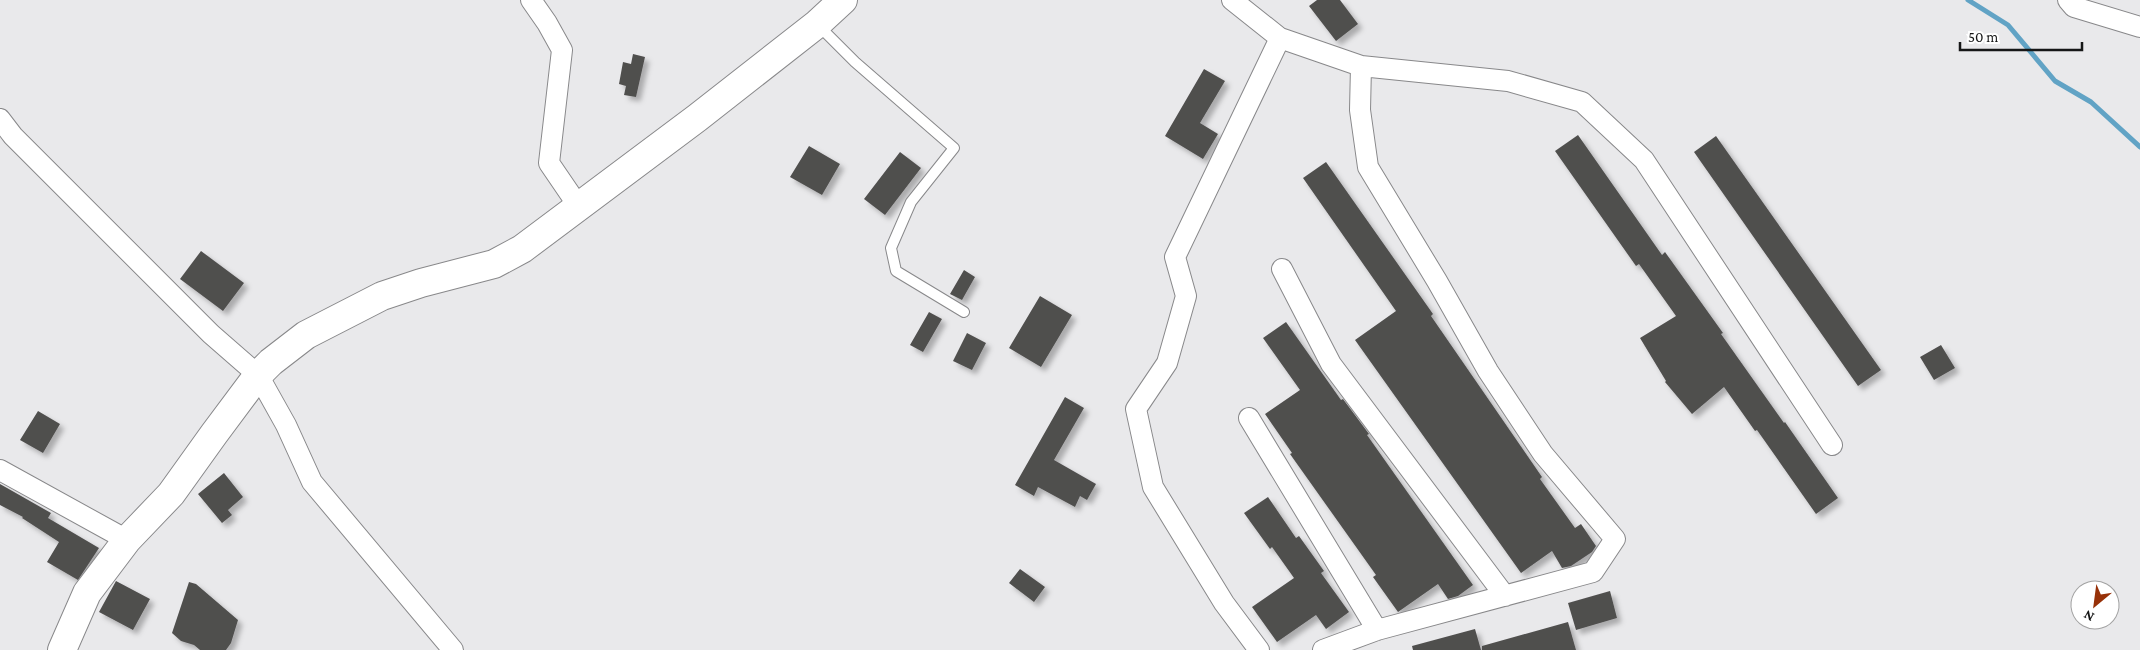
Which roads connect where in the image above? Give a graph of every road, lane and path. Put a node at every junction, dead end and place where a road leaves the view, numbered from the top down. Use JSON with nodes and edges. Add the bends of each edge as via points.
{"nodes":[{"id":1,"x":531,"y":0,"type":"edge"},
{"id":2,"x":843,"y":0,"type":"edge"},
{"id":3,"x":1232,"y":0,"type":"edge"},
{"id":4,"x":2068,"y":0,"type":"edge"},
{"id":5,"x":817,"y":24,"type":"junction"},
{"id":6,"x":2140,"y":26,"type":"edge"},
{"id":7,"x":1280,"y":38,"type":"junction"},
{"id":8,"x":1361,"y":66,"type":"junction"},
{"id":9,"x":0,"y":119,"type":"edge"},
{"id":10,"x":579,"y":207,"type":"junction"},
{"id":11,"x":1282,"y":269,"type":"dead end"},
{"id":12,"x":964,"y":312,"type":"dead end"},
{"id":13,"x":258,"y":375,"type":"junction"},
{"id":14,"x":1249,"y":418,"type":"dead end"},
{"id":15,"x":1832,"y":446,"type":"dead end"},
{"id":16,"x":0,"y":470,"type":"edge"},
{"id":17,"x":127,"y":540,"type":"junction"},
{"id":18,"x":1505,"y":596,"type":"junction"},
{"id":19,"x":1377,"y":630,"type":"junction"},
{"id":20,"x":62,"y":650,"type":"edge"},
{"id":21,"x":453,"y":650,"type":"edge"},
{"id":22,"x":1259,"y":650,"type":"edge"},
{"id":23,"x":1324,"y":650,"type":"edge"}],
"edges":[{"from":1,"to":10,"type":"street","via":[[562,50],[550,163]]},
{"from":2,"to":5,"type":"street"},
{"from":3,"to":7,"type":"street"},
{"from":4,"to":6,"type":"street","via":[[2074,7]]},
{"from":5,"to":10,"type":"street"},
{"from":5,"to":12,"type":"lane","via":[[855,62],[954,148],[911,202],[891,248],[896,271]]},
{"from":7,"to":8,"type":"street"},
{"from":7,"to":22,"type":"street","via":[[1175,257],[1186,296],[1167,362],[1136,409],[1153,487],[1224,603]]},
{"from":8,"to":15,"type":"street","via":[[1508,81],[1582,102],[1644,160]]},
{"from":8,"to":18,"type":"street","via":[[1360,110],[1368,167],[1493,380],[1543,454],[1615,539],[1593,572]]},
{"from":9,"to":13,"type":"street","via":[[20,143],[204,327]]},
{"from":10,"to":13,"type":"street","via":[[522,249],[494,264],[390,294],[306,335]]},
{"from":11,"to":18,"type":"street","via":[[1331,364]]},
{"from":13,"to":17,"type":"street","via":[[171,494]]},
{"from":13,"to":21,"type":"street","via":[[312,482]]},
{"from":14,"to":19,"type":"street"},
{"from":16,"to":17,"type":"street"},
{"from":17,"to":20,"type":"street","via":[[87,593]]},
{"from":18,"to":19,"type":"street"},
{"from":19,"to":23,"type":"street"}]}
